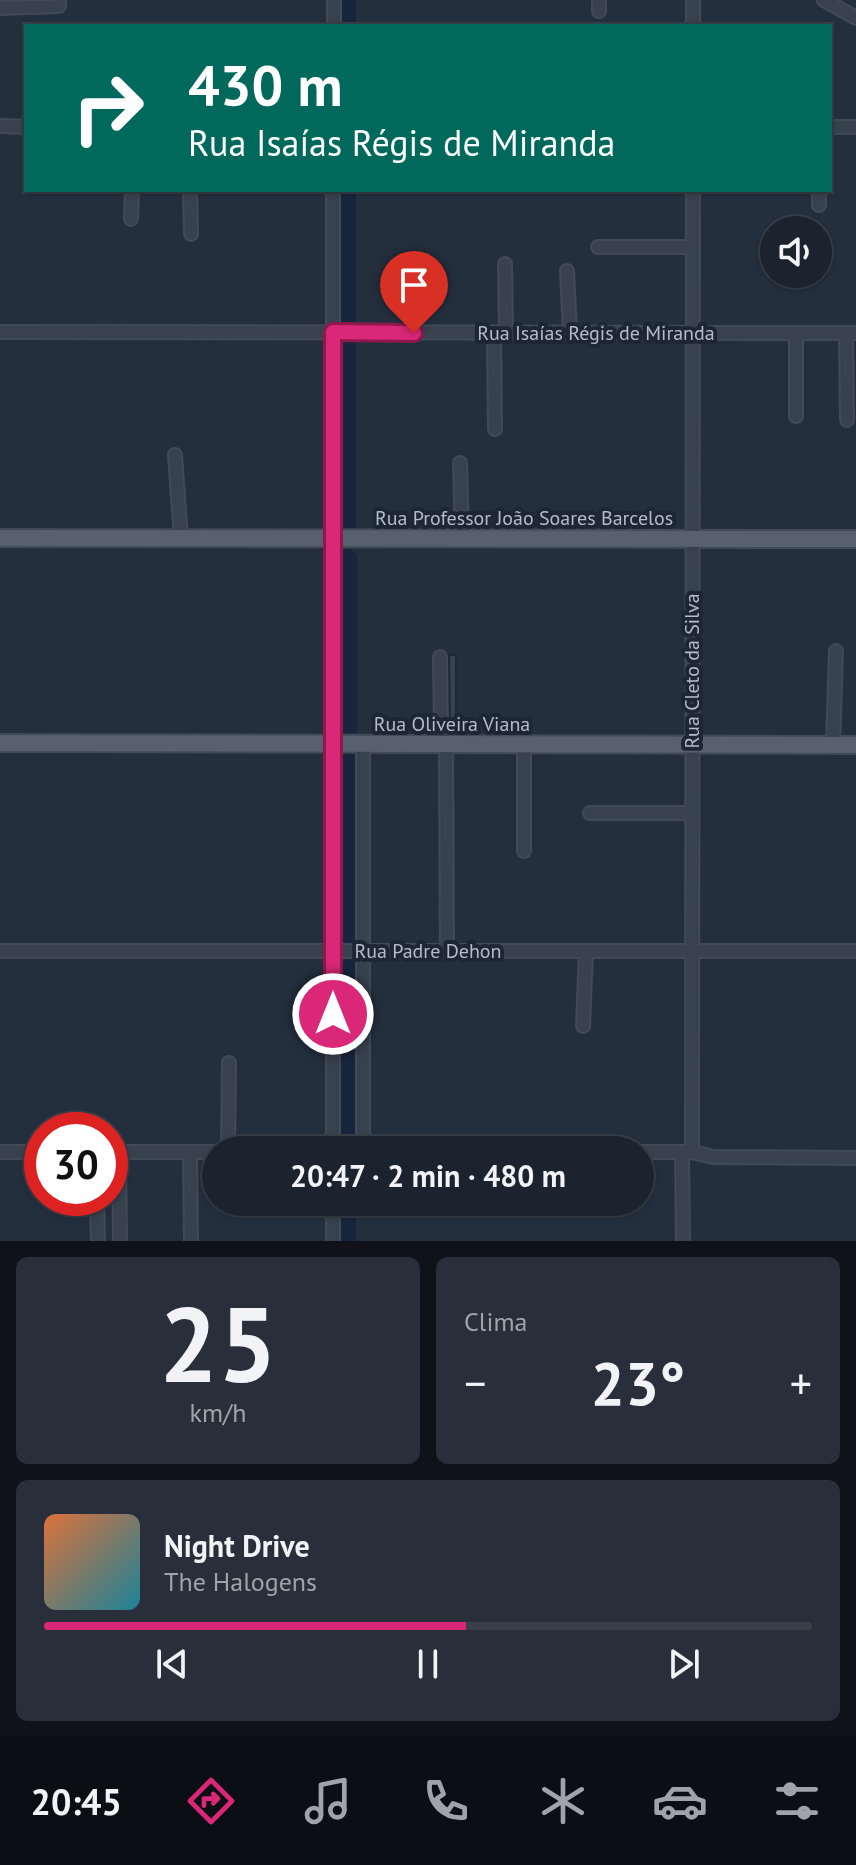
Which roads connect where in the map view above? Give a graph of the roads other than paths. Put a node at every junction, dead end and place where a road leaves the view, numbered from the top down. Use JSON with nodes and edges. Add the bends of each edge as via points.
{"nodes":[{"id":1,"x":59,"y":0,"type":"edge"},
{"id":2,"x":334,"y":0,"type":"edge"},
{"id":3,"x":693,"y":0,"type":"edge"},
{"id":4,"x":824,"y":0,"type":"edge"},
{"id":5,"x":0,"y":8,"type":"edge"},
{"id":6,"x":856,"y":18,"type":"edge"},
{"id":7,"x":334,"y":24,"type":"edge"},
{"id":8,"x":693,"y":24,"type":"edge"},
{"id":9,"x":0,"y":126,"type":"edge"},
{"id":10,"x":24,"y":127,"type":"edge"},
{"id":11,"x":832,"y":127,"type":"edge"},
{"id":12,"x":856,"y":127,"type":"edge"},
{"id":13,"x":132,"y":192,"type":"edge"},
{"id":14,"x":190,"y":192,"type":"edge"},
{"id":15,"x":333,"y":192,"type":"edge"},
{"id":16,"x":693,"y":192,"type":"edge"},
{"id":17,"x":819,"y":192,"type":"edge"},
{"id":18,"x":819,"y":205,"type":"dead end"},
{"id":19,"x":131,"y":219,"type":"dead end"},
{"id":20,"x":191,"y":234,"type":"dead end"},
{"id":21,"x":598,"y":247,"type":"dead end"},
{"id":22,"x":693,"y":247,"type":"junction"},
{"id":23,"x":505,"y":264,"type":"dead end"},
{"id":24,"x":567,"y":271,"type":"dead end"},
{"id":25,"x":0,"y":332,"type":"edge"},
{"id":26,"x":333,"y":332,"type":"junction"},
{"id":27,"x":500,"y":333,"type":"junction"},
{"id":28,"x":570,"y":333,"type":"junction"},
{"id":29,"x":693,"y":333,"type":"junction"},
{"id":30,"x":796,"y":333,"type":"junction"},
{"id":31,"x":851,"y":333,"type":"edge"},
{"id":32,"x":796,"y":416,"type":"dead end"},
{"id":33,"x":847,"y":420,"type":"dead end"},
{"id":34,"x":495,"y":429,"type":"dead end"},
{"id":35,"x":175,"y":455,"type":"dead end"},
{"id":36,"x":460,"y":463,"type":"dead end"},
{"id":37,"x":0,"y":538,"type":"edge"},
{"id":38,"x":181,"y":538,"type":"junction"},
{"id":39,"x":333,"y":538,"type":"junction"},
{"id":40,"x":462,"y":538,"type":"junction"},
{"id":41,"x":692,"y":538,"type":"junction"},
{"id":42,"x":856,"y":539,"type":"edge"},
{"id":43,"x":836,"y":651,"type":"dead end"},
{"id":44,"x":440,"y":657,"type":"dead end"},
{"id":45,"x":0,"y":743,"type":"edge"},
{"id":46,"x":333,"y":744,"type":"junction"},
{"id":47,"x":363,"y":744,"type":"junction"},
{"id":48,"x":446,"y":744,"type":"junction"},
{"id":49,"x":524,"y":744,"type":"junction"},
{"id":50,"x":692,"y":744,"type":"junction"},
{"id":51,"x":833,"y":745,"type":"junction"},
{"id":52,"x":856,"y":745,"type":"edge"},
{"id":53,"x":590,"y":813,"type":"dead end"},
{"id":54,"x":692,"y":813,"type":"junction"},
{"id":55,"x":524,"y":851,"type":"dead end"},
{"id":56,"x":0,"y":951,"type":"edge"},
{"id":57,"x":333,"y":951,"type":"junction"},
{"id":58,"x":363,"y":951,"type":"junction"},
{"id":59,"x":447,"y":951,"type":"junction"},
{"id":60,"x":586,"y":951,"type":"junction"},
{"id":61,"x":692,"y":951,"type":"junction"},
{"id":62,"x":856,"y":951,"type":"edge"},
{"id":63,"x":583,"y":1026,"type":"dead end"},
{"id":64,"x":229,"y":1063,"type":"dead end"},
{"id":65,"x":228,"y":1136,"type":"edge"},
{"id":66,"x":333,"y":1136,"type":"edge"},
{"id":67,"x":363,"y":1136,"type":"edge"},
{"id":68,"x":0,"y":1152,"type":"edge"},
{"id":69,"x":24,"y":1152,"type":"edge"},
{"id":70,"x":128,"y":1152,"type":"edge"},
{"id":71,"x":190,"y":1152,"type":"junction"},
{"id":72,"x":202,"y":1152,"type":"edge"},
{"id":73,"x":654,"y":1152,"type":"edge"},
{"id":74,"x":687,"y":1152,"type":"junction"},
{"id":75,"x":856,"y":1158,"type":"edge"},
{"id":76,"x":97,"y":1216,"type":"edge"},
{"id":77,"x":118,"y":1216,"type":"edge"},
{"id":78,"x":333,"y":1216,"type":"edge"},
{"id":79,"x":98,"y":1241,"type":"edge"},
{"id":80,"x":120,"y":1241,"type":"edge"},
{"id":81,"x":191,"y":1241,"type":"edge"},
{"id":82,"x":333,"y":1241,"type":"edge"},
{"id":83,"x":683,"y":1241,"type":"edge"}],
"edges":[{"from":1,"to":5,"type":"street","via":[[59,6]]},
{"from":2,"to":7,"type":"street"},
{"from":3,"to":8,"type":"street"},
{"from":4,"to":6,"type":"street"},
{"from":9,"to":10,"type":"street"},
{"from":11,"to":12,"type":"street"},
{"from":13,"to":19,"type":"street"},
{"from":14,"to":20,"type":"street"},
{"from":15,"to":26,"type":"street"},
{"from":16,"to":22,"type":"street","name":"Rua Cleto da Silva"},
{"from":17,"to":18,"type":"street"},
{"from":21,"to":22,"type":"street"},
{"from":22,"to":29,"type":"street","name":"Rua Cleto da Silva"},
{"from":23,"to":27,"type":"street"},
{"from":24,"to":28,"type":"street"},
{"from":25,"to":26,"type":"street","name":"Rua Isaías Régis de Miranda"},
{"from":26,"to":27,"type":"street","name":"Rua Isaías Régis de Miranda"},
{"from":26,"to":39,"type":"street"},
{"from":27,"to":28,"type":"street","name":"Rua Isaías Régis de Miranda"},
{"from":27,"to":34,"type":"street"},
{"from":28,"to":29,"type":"street","name":"Rua Isaías Régis de Miranda"},
{"from":29,"to":30,"type":"street","name":"Rua Isaías Régis de Miranda"},
{"from":29,"to":41,"type":"street","name":"Rua Cleto da Silva"},
{"from":30,"to":31,"type":"street","name":"Rua Isaías Régis de Miranda"},
{"from":30,"to":32,"type":"street"},
{"from":31,"to":33,"type":"street"},
{"from":35,"to":38,"type":"street"},
{"from":36,"to":40,"type":"street"},
{"from":37,"to":38,"type":"main road","name":"Rua Professor João Soares Barcelos"},
{"from":38,"to":39,"type":"main road","name":"Rua Professor João Soares Barcelos"},
{"from":39,"to":40,"type":"main road","name":"Rua Professor João Soares Barcelos"},
{"from":39,"to":46,"type":"street"},
{"from":40,"to":41,"type":"main road","name":"Rua Professor João Soares Barcelos"},
{"from":41,"to":42,"type":"main road","name":"Rua Professor João Soares Barcelos"},
{"from":41,"to":50,"type":"street","name":"Rua Cleto da Silva"},
{"from":43,"to":51,"type":"street"},
{"from":44,"to":48,"type":"street","via":[[441,731]]},
{"from":45,"to":46,"type":"main road","name":"Rua Oliveira Viana"},
{"from":46,"to":47,"type":"main road","name":"Rua Oliveira Viana"},
{"from":46,"to":57,"type":"street"},
{"from":47,"to":48,"type":"main road","name":"Rua Oliveira Viana"},
{"from":47,"to":58,"type":"street"},
{"from":48,"to":49,"type":"main road","name":"Rua Oliveira Viana"},
{"from":48,"to":59,"type":"street"},
{"from":49,"to":50,"type":"main road","name":"Rua Oliveira Viana"},
{"from":49,"to":55,"type":"street"},
{"from":50,"to":51,"type":"main road","name":"Rua Oliveira Viana"},
{"from":50,"to":54,"type":"street","name":"Rua Cleto da Silva"},
{"from":51,"to":52,"type":"main road","name":"Rua Oliveira Viana"},
{"from":53,"to":54,"type":"street"},
{"from":54,"to":61,"type":"street","name":"Rua Cleto da Silva"},
{"from":56,"to":57,"type":"street","name":"Rua Padre Dehon"},
{"from":57,"to":58,"type":"street","name":"Rua Padre Dehon"},
{"from":57,"to":66,"type":"street"},
{"from":58,"to":59,"type":"street","name":"Rua Padre Dehon"},
{"from":58,"to":67,"type":"street"},
{"from":59,"to":60,"type":"street","name":"Rua Padre Dehon"},
{"from":60,"to":61,"type":"street","name":"Rua Padre Dehon"},
{"from":60,"to":63,"type":"street"},
{"from":61,"to":62,"type":"street","name":"Rua Padre Dehon"},
{"from":61,"to":74,"type":"street","name":"Rua Cleto da Silva"},
{"from":64,"to":65,"type":"street"},
{"from":68,"to":69,"type":"street"},
{"from":70,"to":71,"type":"street"},
{"from":71,"to":72,"type":"street"},
{"from":71,"to":81,"type":"street"},
{"from":73,"to":74,"type":"street"},
{"from":74,"to":75,"type":"street","via":[[713,1157]]},
{"from":74,"to":83,"type":"street","name":"Rua Cleto da Silva"},
{"from":76,"to":79,"type":"street"},
{"from":77,"to":80,"type":"street"},
{"from":78,"to":82,"type":"street"}]}
